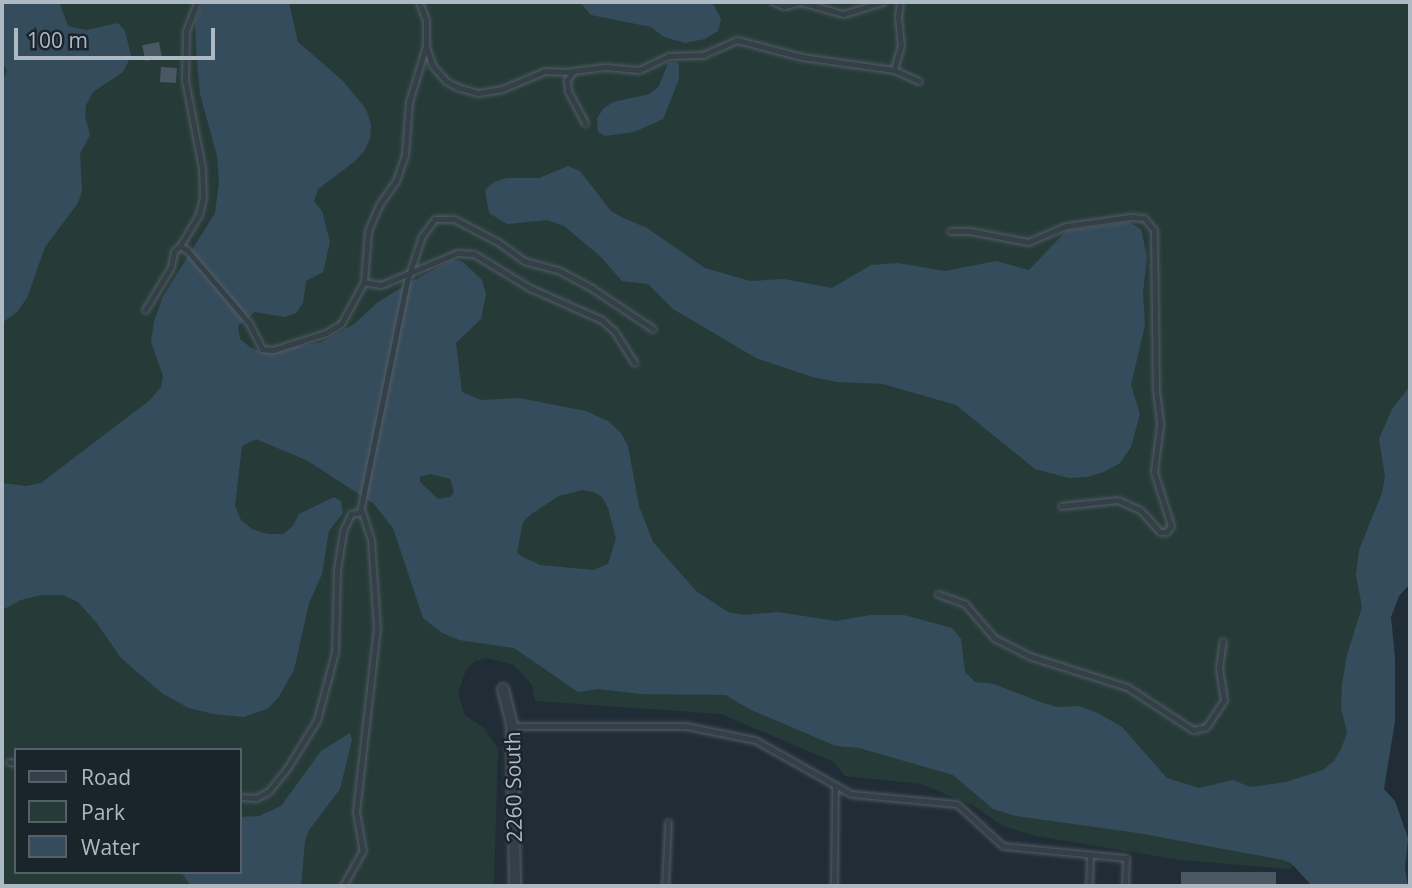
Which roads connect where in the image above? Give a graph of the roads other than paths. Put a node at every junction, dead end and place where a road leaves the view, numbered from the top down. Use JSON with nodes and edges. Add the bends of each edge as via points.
{"nodes":[{"id":1,"x":197,"y":2,"type":"edge"},
{"id":2,"x":419,"y":2,"type":"edge"},
{"id":3,"x":773,"y":2,"type":"edge"},
{"id":4,"x":801,"y":2,"type":"edge"},
{"id":5,"x":883,"y":2,"type":"edge"},
{"id":6,"x":901,"y":2,"type":"edge"},
{"id":7,"x":426,"y":47,"type":"junction"},
{"id":8,"x":419,"y":65,"type":"junction"},
{"id":9,"x":432,"y":65,"type":"junction"},
{"id":10,"x":894,"y":70,"type":"junction"},
{"id":11,"x":572,"y":72,"type":"junction"},
{"id":12,"x":919,"y":82,"type":"dead end"},
{"id":13,"x":585,"y":123,"type":"dead end"},
{"id":14,"x":950,"y":231,"type":"dead end"},
{"id":15,"x":180,"y":246,"type":"junction"},
{"id":16,"x":409,"y":274,"type":"junction"},
{"id":17,"x":365,"y":282,"type":"junction"},
{"id":18,"x":145,"y":310,"type":"dead end"},
{"id":19,"x":653,"y":329,"type":"dead end"},
{"id":20,"x":634,"y":363,"type":"dead end"},
{"id":21,"x":1062,"y":506,"type":"dead end"},
{"id":22,"x":360,"y":512,"type":"junction"},
{"id":23,"x":938,"y":594,"type":"dead end"},
{"id":24,"x":1223,"y":641,"type":"dead end"},
{"id":25,"x":502,"y":689,"type":"dead end"},
{"id":26,"x":512,"y":726,"type":"junction"},
{"id":27,"x":835,"y":786,"type":"junction"},
{"id":28,"x":242,"y":797,"type":"edge"},
{"id":29,"x":668,"y":821,"type":"dead end"},
{"id":30,"x":1090,"y":855,"type":"junction"},
{"id":31,"x":343,"y":886,"type":"edge"},
{"id":32,"x":515,"y":886,"type":"edge"},
{"id":33,"x":665,"y":886,"type":"edge"},
{"id":34,"x":834,"y":886,"type":"edge"},
{"id":35,"x":1089,"y":886,"type":"edge"},
{"id":36,"x":1125,"y":886,"type":"edge"}],
"edges":[{"from":1,"to":15,"type":"lane","via":[[186,31],[185,80],[202,168],[203,198]]},
{"from":2,"to":7,"type":"lane","via":[[426,20]]},
{"from":3,"to":4,"type":"lane","via":[[784,6]]},
{"from":4,"to":5,"type":"lane","via":[[843,14]]},
{"from":6,"to":10,"type":"lane","via":[[901,45]]},
{"from":7,"to":8,"type":"lane"},
{"from":7,"to":9,"type":"lane"},
{"from":8,"to":9,"type":"lane"},
{"from":8,"to":17,"type":"lane","via":[[409,103],[405,155],[368,231]]},
{"from":9,"to":11,"type":"lane","via":[[446,80],[478,93],[502,89],[545,71]]},
{"from":10,"to":11,"type":"lane","via":[[802,57],[743,40],[703,55],[670,56],[639,70],[584,67]]},
{"from":10,"to":12,"type":"lane"},
{"from":11,"to":13,"type":"lane","via":[[568,91]]},
{"from":14,"to":21,"type":"lane","via":[[1028,242],[1066,226],[1130,217],[1144,218],[1154,230],[1160,425],[1154,472],[1171,526],[1160,532],[1140,510],[1118,500]]},
{"from":15,"to":17,"type":"lane","via":[[249,323],[257,344],[265,350],[326,333],[347,317]]},
{"from":15,"to":18,"type":"lane"},
{"from":16,"to":17,"type":"lane","via":[[381,285]]},
{"from":16,"to":19,"type":"lane","via":[[429,223],[447,216],[524,261],[558,270],[593,289]]},
{"from":16,"to":20,"type":"lane","via":[[457,253],[474,254],[530,288],[602,320]]},
{"from":16,"to":22,"type":"lane"},
{"from":22,"to":28,"type":"lane","via":[[348,520],[338,555],[338,629],[317,720],[268,792],[256,798]]},
{"from":22,"to":31,"type":"lane","via":[[371,540],[377,627],[356,812],[363,856]]},
{"from":23,"to":24,"type":"lane","via":[[965,604],[994,638],[1030,656],[1127,687],[1194,730],[1206,727],[1224,700],[1219,668]]},
{"from":25,"to":26,"type":"street","name":"2260 South"},
{"from":26,"to":27,"type":"lane","via":[[686,726],[755,740]]},
{"from":26,"to":32,"type":"street","name":"2260 South"},
{"from":27,"to":30,"type":"lane","via":[[851,794],[957,804],[1003,846]]},
{"from":27,"to":34,"type":"lane"},
{"from":29,"to":33,"type":"lane"},
{"from":30,"to":35,"type":"lane"},
{"from":30,"to":36,"type":"lane","via":[[1126,858]]}]}
